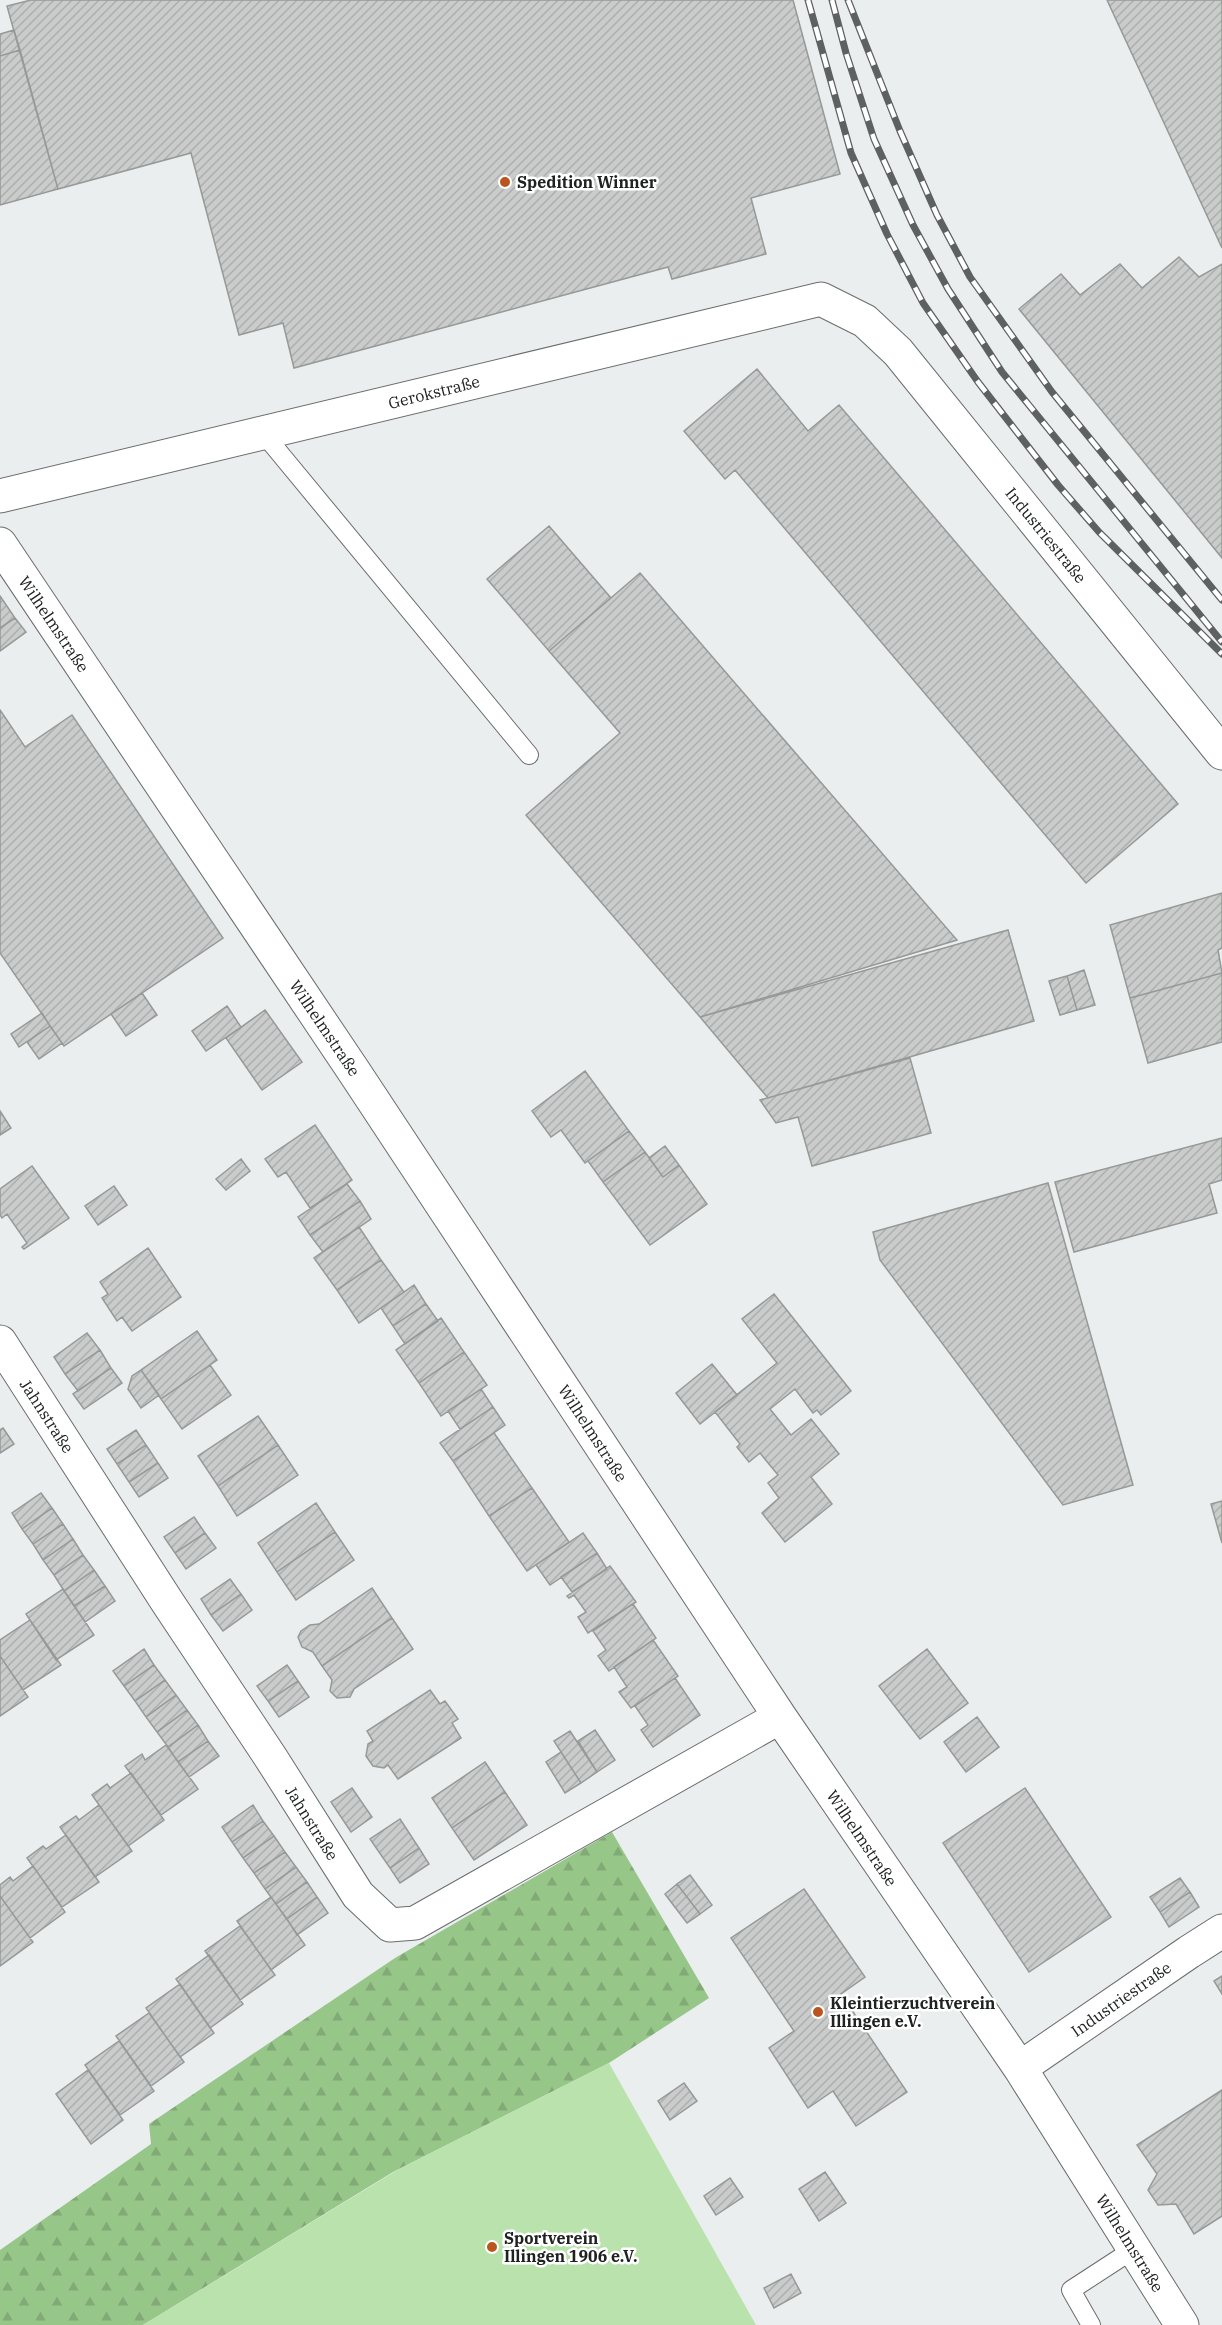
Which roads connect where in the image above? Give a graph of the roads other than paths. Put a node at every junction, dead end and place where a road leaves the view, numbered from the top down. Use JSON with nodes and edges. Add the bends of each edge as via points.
{"nodes":[{"id":1,"x":865,"y":321,"type":"joint"},
{"id":2,"x":263,"y":433,"type":"junction"},
{"id":3,"x":0,"y":496,"type":"edge"},
{"id":4,"x":0,"y":544,"type":"edge"},
{"id":5,"x":1222,"y":753,"type":"edge"},
{"id":6,"x":529,"y":755,"type":"dead end"},
{"id":7,"x":0,"y":1342,"type":"edge"},
{"id":8,"x":780,"y":1717,"type":"junction"},
{"id":9,"x":1222,"y":1931,"type":"edge"},
{"id":10,"x":1020,"y":2068,"type":"junction"},
{"id":11,"x":1134,"y":2249,"type":"junction"},
{"id":12,"x":1091,"y":2325,"type":"edge"},
{"id":13,"x":1182,"y":2325,"type":"edge"}],
"edges":[{"from":1,"to":2,"type":"street","name":"Gerokstraße","via":[[821,299]]},
{"from":1,"to":5,"type":"street","name":"Industriestraße","via":[[898,352]]},
{"from":2,"to":3,"type":"street","name":"Gerokstraße"},
{"from":2,"to":6,"type":"lane"},
{"from":4,"to":8,"type":"street","name":"Wilhelmstraße"},
{"from":7,"to":8,"type":"street","name":"Jahnstraße","via":[[358,1895],[390,1925],[415,1923]]},
{"from":8,"to":10,"type":"street","name":"Wilhelmstraße"},
{"from":9,"to":10,"type":"street","name":"Industriestraße"},
{"from":10,"to":11,"type":"street","name":"Wilhelmstraße"},
{"from":11,"to":12,"type":"lane","via":[[1071,2290]]},
{"from":11,"to":13,"type":"street","name":"Wilhelmstraße"}]}
